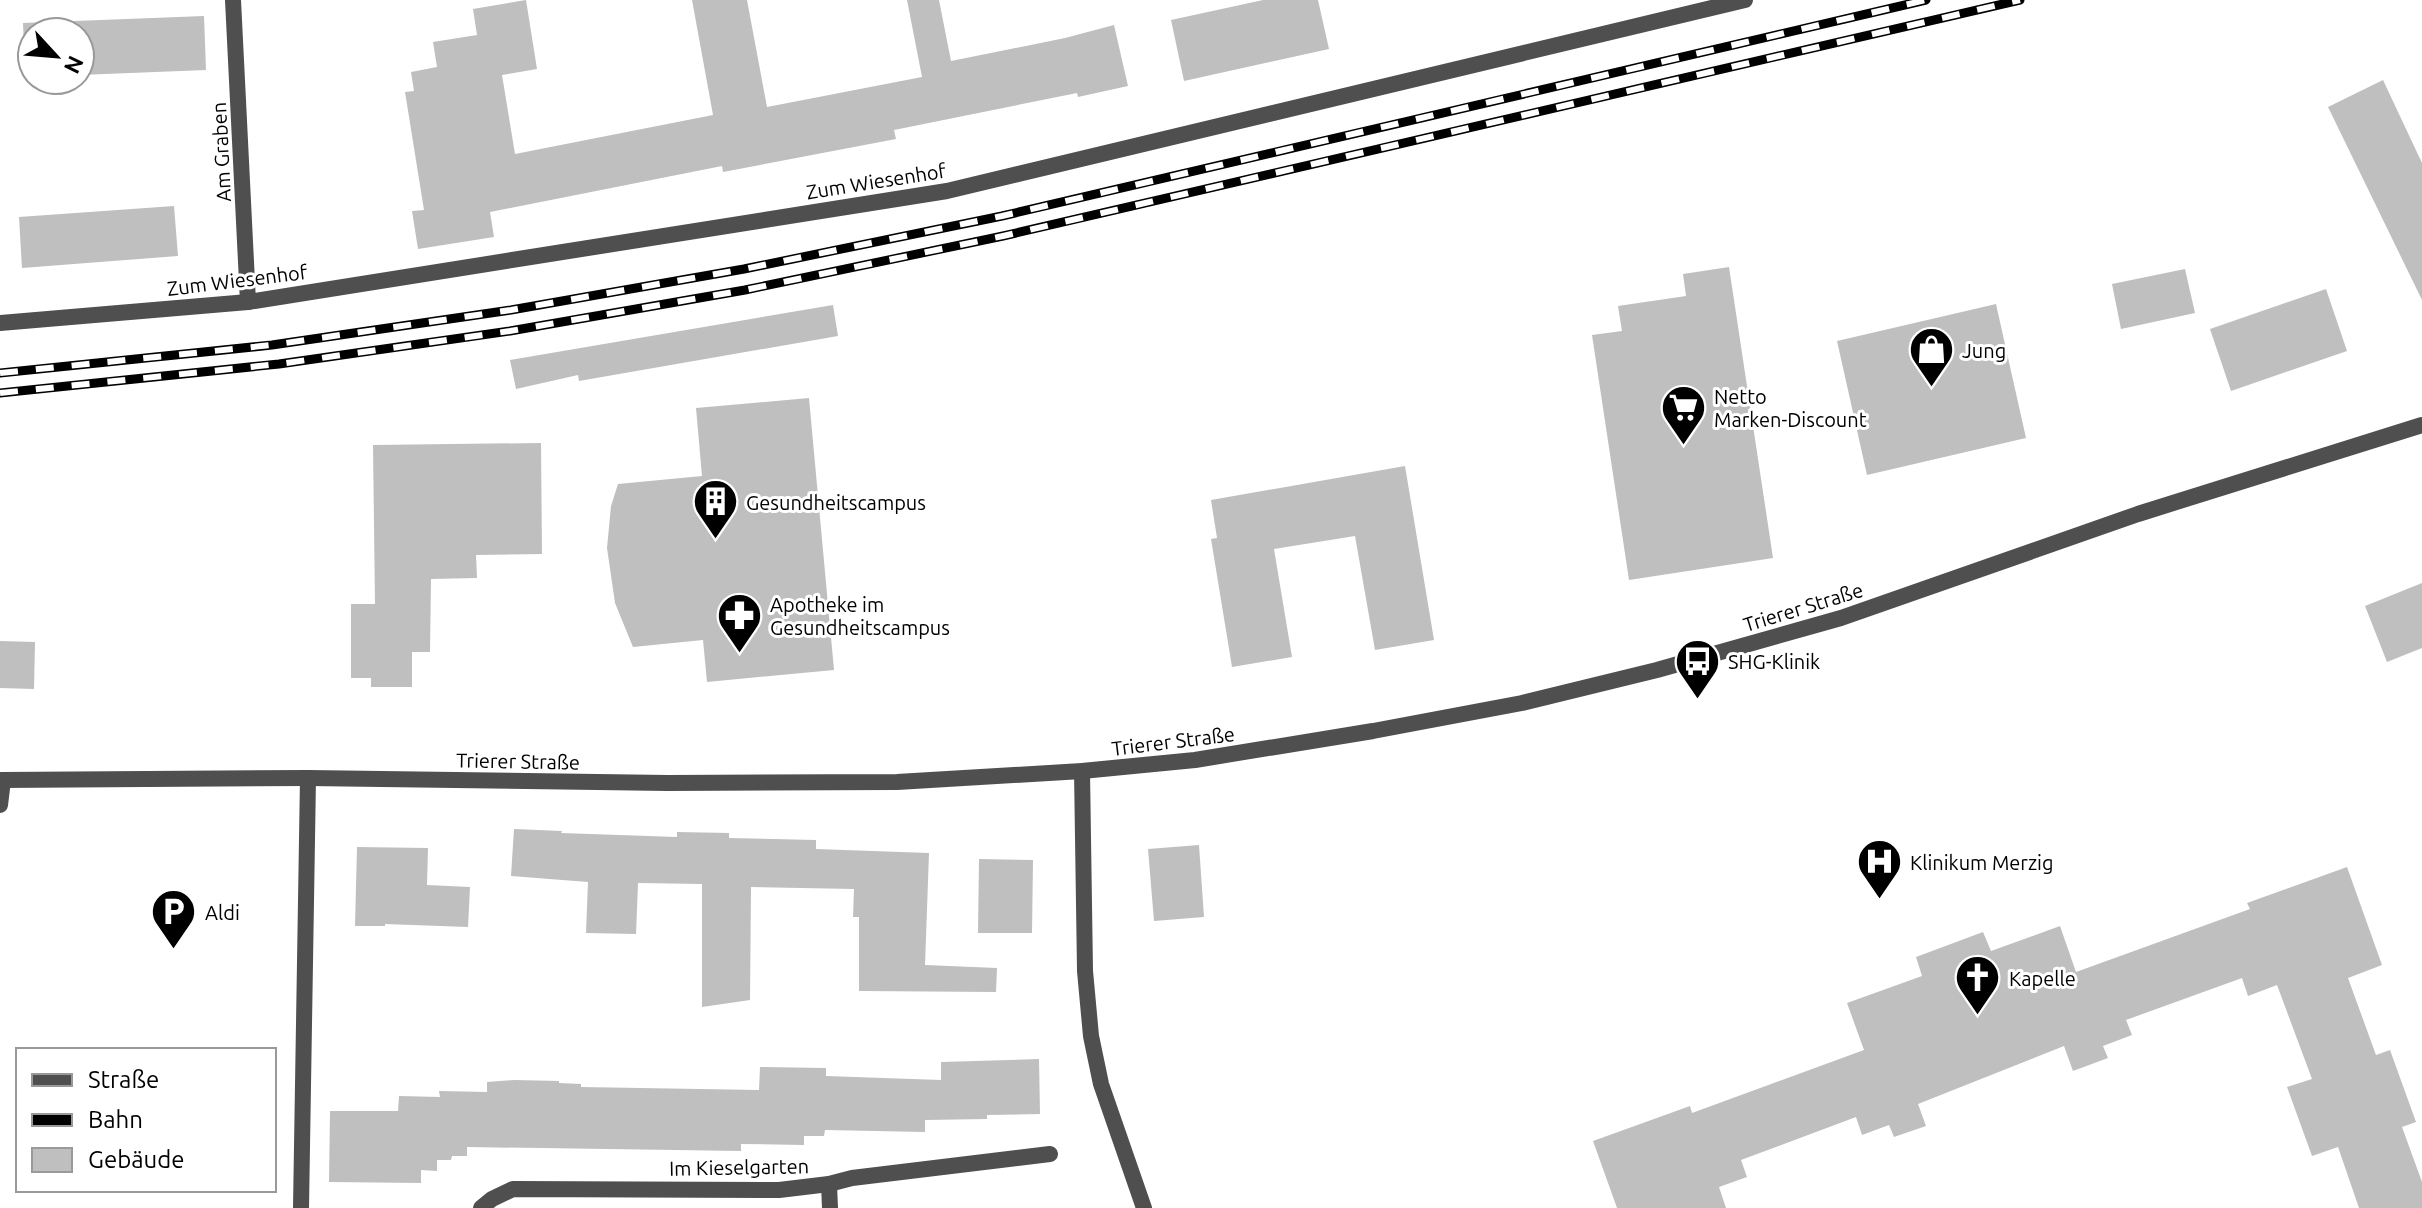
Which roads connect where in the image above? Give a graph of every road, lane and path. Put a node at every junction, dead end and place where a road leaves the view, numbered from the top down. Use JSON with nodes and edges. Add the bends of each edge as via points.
{"nodes":[{"id":1,"x":233,"y":0,"type":"edge"},
{"id":2,"x":1745,"y":0,"type":"edge"},
{"id":3,"x":248,"y":302,"type":"junction"},
{"id":4,"x":0,"y":323,"type":"edge"},
{"id":5,"x":2422,"y":425,"type":"edge"},
{"id":6,"x":1082,"y":771,"type":"junction"},
{"id":7,"x":308,"y":778,"type":"junction"},
{"id":8,"x":2,"y":780,"type":"edge"},
{"id":9,"x":0,"y":805,"type":"edge"},
{"id":10,"x":1050,"y":1154,"type":"dead end"},
{"id":11,"x":829,"y":1184,"type":"junction"},
{"id":12,"x":301,"y":1208,"type":"edge"},
{"id":13,"x":481,"y":1208,"type":"edge"},
{"id":14,"x":830,"y":1208,"type":"edge"},
{"id":15,"x":1144,"y":1208,"type":"edge"}],
"edges":[{"from":1,"to":3,"type":"street","name":"Am Graben"},
{"from":2,"to":3,"type":"street","name":"Zum Wiesenhof","via":[[947,191]]},
{"from":3,"to":4,"type":"street","name":"Zum Wiesenhof"},
{"from":5,"to":6,"type":"street","name":"Trierer Straße","via":[[2138,514],[1841,618],[1657,670],[1373,731],[1195,760]]},
{"from":6,"to":7,"type":"street","name":"Trierer Straße","via":[[881,782]]},
{"from":6,"to":15,"type":"street","via":[[1091,1036],[1101,1084]]},
{"from":7,"to":8,"type":"street","name":"Trierer Straße"},
{"from":7,"to":12,"type":"street"},
{"from":8,"to":9,"type":"street"},
{"from":10,"to":11,"type":"street","name":"Im Kieselgarten"},
{"from":11,"to":13,"type":"street","name":"Im Kieselgarten","via":[[779,1190],[513,1189]]},
{"from":11,"to":14,"type":"street"}]}
